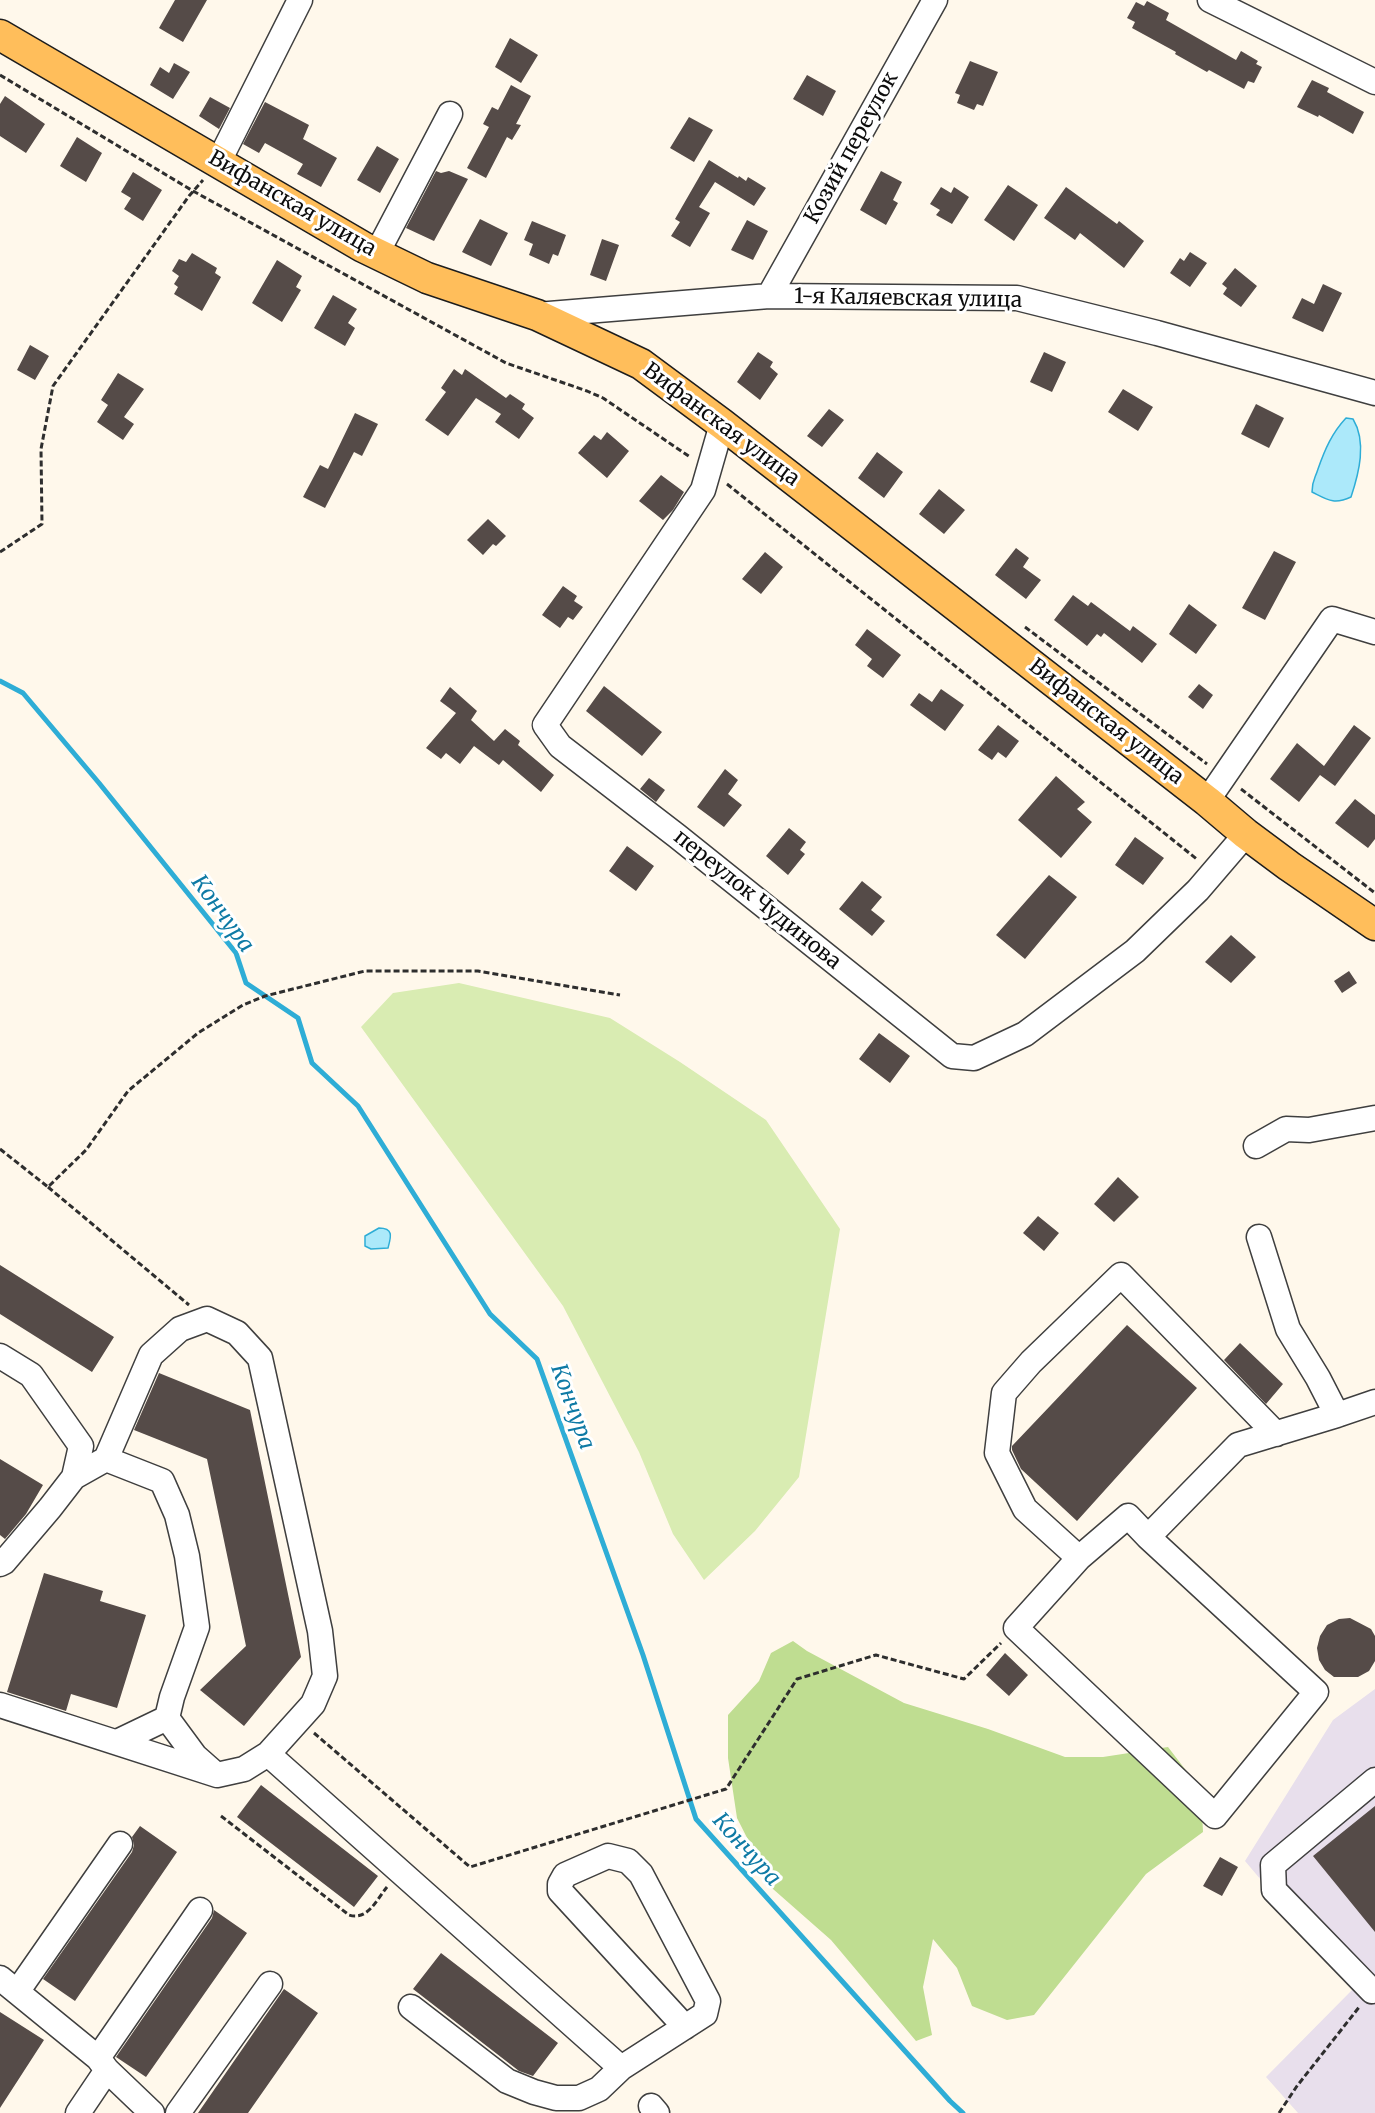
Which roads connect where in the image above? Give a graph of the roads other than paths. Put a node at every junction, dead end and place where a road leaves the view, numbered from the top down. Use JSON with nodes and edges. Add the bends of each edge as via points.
{"nodes":[{"id":1,"x":300,"y":0,"type":"edge"},
{"id":2,"x":935,"y":0,"type":"edge"},
{"id":3,"x":1210,"y":0,"type":"edge"},
{"id":4,"x":0,"y":35,"type":"edge"},
{"id":5,"x":1375,"y":82,"type":"edge"},
{"id":6,"x":450,"y":114,"type":"dead end"},
{"id":7,"x":218,"y":163,"type":"junction"},
{"id":8,"x":376,"y":253,"type":"junction"},
{"id":9,"x":769,"y":296,"type":"junction"},
{"id":10,"x":537,"y":315,"type":"junction"},
{"id":11,"x":1375,"y":393,"type":"edge"},
{"id":12,"x":722,"y":424,"type":"junction"},
{"id":13,"x":1375,"y":632,"type":"edge"},
{"id":14,"x":1207,"y":801,"type":"junction"},
{"id":15,"x":1246,"y":834,"type":"junction"},
{"id":16,"x":1375,"y":925,"type":"edge"},
{"id":17,"x":1375,"y":1118,"type":"edge"},
{"id":18,"x":1256,"y":1146,"type":"dead end"},
{"id":19,"x":1259,"y":1237,"type":"dead end"},
{"id":20,"x":0,"y":1356,"type":"edge"},
{"id":21,"x":1375,"y":1402,"type":"edge"},
{"id":22,"x":1337,"y":1415,"type":"junction"},
{"id":23,"x":1276,"y":1434,"type":"junction"},
{"id":24,"x":106,"y":1459,"type":"junction"},
{"id":25,"x":74,"y":1477,"type":"junction"},
{"id":26,"x":1148,"y":1537,"type":"junction"},
{"id":27,"x":1079,"y":1558,"type":"junction"},
{"id":28,"x":0,"y":1564,"type":"edge"},
{"id":29,"x":0,"y":1705,"type":"edge"},
{"id":30,"x":167,"y":1718,"type":"junction"},
{"id":31,"x":117,"y":1742,"type":"junction"},
{"id":32,"x":268,"y":1754,"type":"junction"},
{"id":33,"x":218,"y":1775,"type":"junction"},
{"id":34,"x":1375,"y":1780,"type":"edge"},
{"id":35,"x":120,"y":1844,"type":"dead end"},
{"id":36,"x":200,"y":1910,"type":"dead end"},
{"id":37,"x":270,"y":1984,"type":"dead end"},
{"id":38,"x":9,"y":1985,"type":"edge"},
{"id":39,"x":1374,"y":1990,"type":"edge"},
{"id":40,"x":411,"y":2007,"type":"dead end"},
{"id":41,"x":685,"y":2027,"type":"junction"},
{"id":42,"x":102,"y":2064,"type":"junction"},
{"id":43,"x":621,"y":2068,"type":"junction"},
{"id":44,"x":78,"y":2113,"type":"edge"},
{"id":45,"x":152,"y":2113,"type":"edge"},
{"id":46,"x":178,"y":2113,"type":"edge"}],
"edges":[{"from":1,"to":7,"type":"street"},
{"from":2,"to":9,"type":"street","name":"Козий переулок"},
{"from":3,"to":5,"type":"street"},
{"from":4,"to":7,"type":"main road","name":"Вифанская улица"},
{"from":6,"to":8,"type":"street"},
{"from":7,"to":8,"type":"main road","name":"Вифанская улица"},
{"from":8,"to":10,"type":"main road","name":"Вифанская улица","via":[[427,278]]},
{"from":9,"to":10,"type":"street","name":"1-я Каляевская улица"},
{"from":9,"to":11,"type":"street","name":"1-я Каляевская улица","via":[[1017,298]]},
{"from":10,"to":12,"type":"main road","name":"Вифанская улица","via":[[641,364]]},
{"from":12,"to":14,"type":"main road","name":"Вифанская улица"},
{"from":12,"to":15,"type":"street","name":"переулок Чудинова","via":[[703,490],[544,725],[560,746],[952,1056],[974,1058],[1026,1034],[1135,951],[1198,890]]},
{"from":13,"to":14,"type":"street","via":[[1332,619]]},
{"from":14,"to":15,"type":"main road","name":"Вифанская улица"},
{"from":15,"to":16,"type":"main road","name":"Вифанская улица"},
{"from":17,"to":18,"type":"street","via":[[1309,1130],[1286,1129]]},
{"from":19,"to":22,"type":"street","via":[[1288,1329]]},
{"from":20,"to":25,"type":"street","via":[[31,1375],[81,1446]]},
{"from":21,"to":22,"type":"street"},
{"from":22,"to":23,"type":"street"},
{"from":23,"to":26,"type":"street","via":[[1238,1445]]},
{"from":23,"to":27,"type":"street","via":[[1121,1275],[1004,1393],[997,1454],[1025,1509]]},
{"from":24,"to":25,"type":"street"},
{"from":24,"to":30,"type":"street","via":[[162,1481],[177,1515],[188,1556],[197,1627]]},
{"from":24,"to":32,"type":"street","via":[[151,1355],[180,1329],[207,1319],[237,1334],[260,1358],[320,1631],[325,1676],[313,1704]]},
{"from":25,"to":28,"type":"street"},
{"from":26,"to":27,"type":"street","via":[[1128,1516]]},
{"from":26,"to":27,"type":"street","via":[[1316,1692],[1215,1816],[1016,1628]]},
{"from":29,"to":31,"type":"street"},
{"from":30,"to":31,"type":"street"},
{"from":30,"to":33,"type":"street","via":[[195,1756]]},
{"from":31,"to":33,"type":"street"},
{"from":32,"to":33,"type":"street","via":[[244,1769]]},
{"from":32,"to":43,"type":"street"},
{"from":34,"to":39,"type":"street","via":[[1273,1865],[1274,1890]]},
{"from":35,"to":38,"type":"street"},
{"from":36,"to":42,"type":"street"},
{"from":37,"to":46,"type":"street"},
{"from":38,"to":42,"type":"street"},
{"from":40,"to":43,"type":"street","via":[[507,2081],[534,2092],[556,2098],[579,2098],[599,2089]]},
{"from":41,"to":41,"type":"street","via":[[705,2014],[708,2001],[641,1874],[628,1861],[608,1856],[565,1875],[560,1891]]},
{"from":41,"to":43,"type":"street"},
{"from":42,"to":44,"type":"street"},
{"from":42,"to":45,"type":"street"}]}
